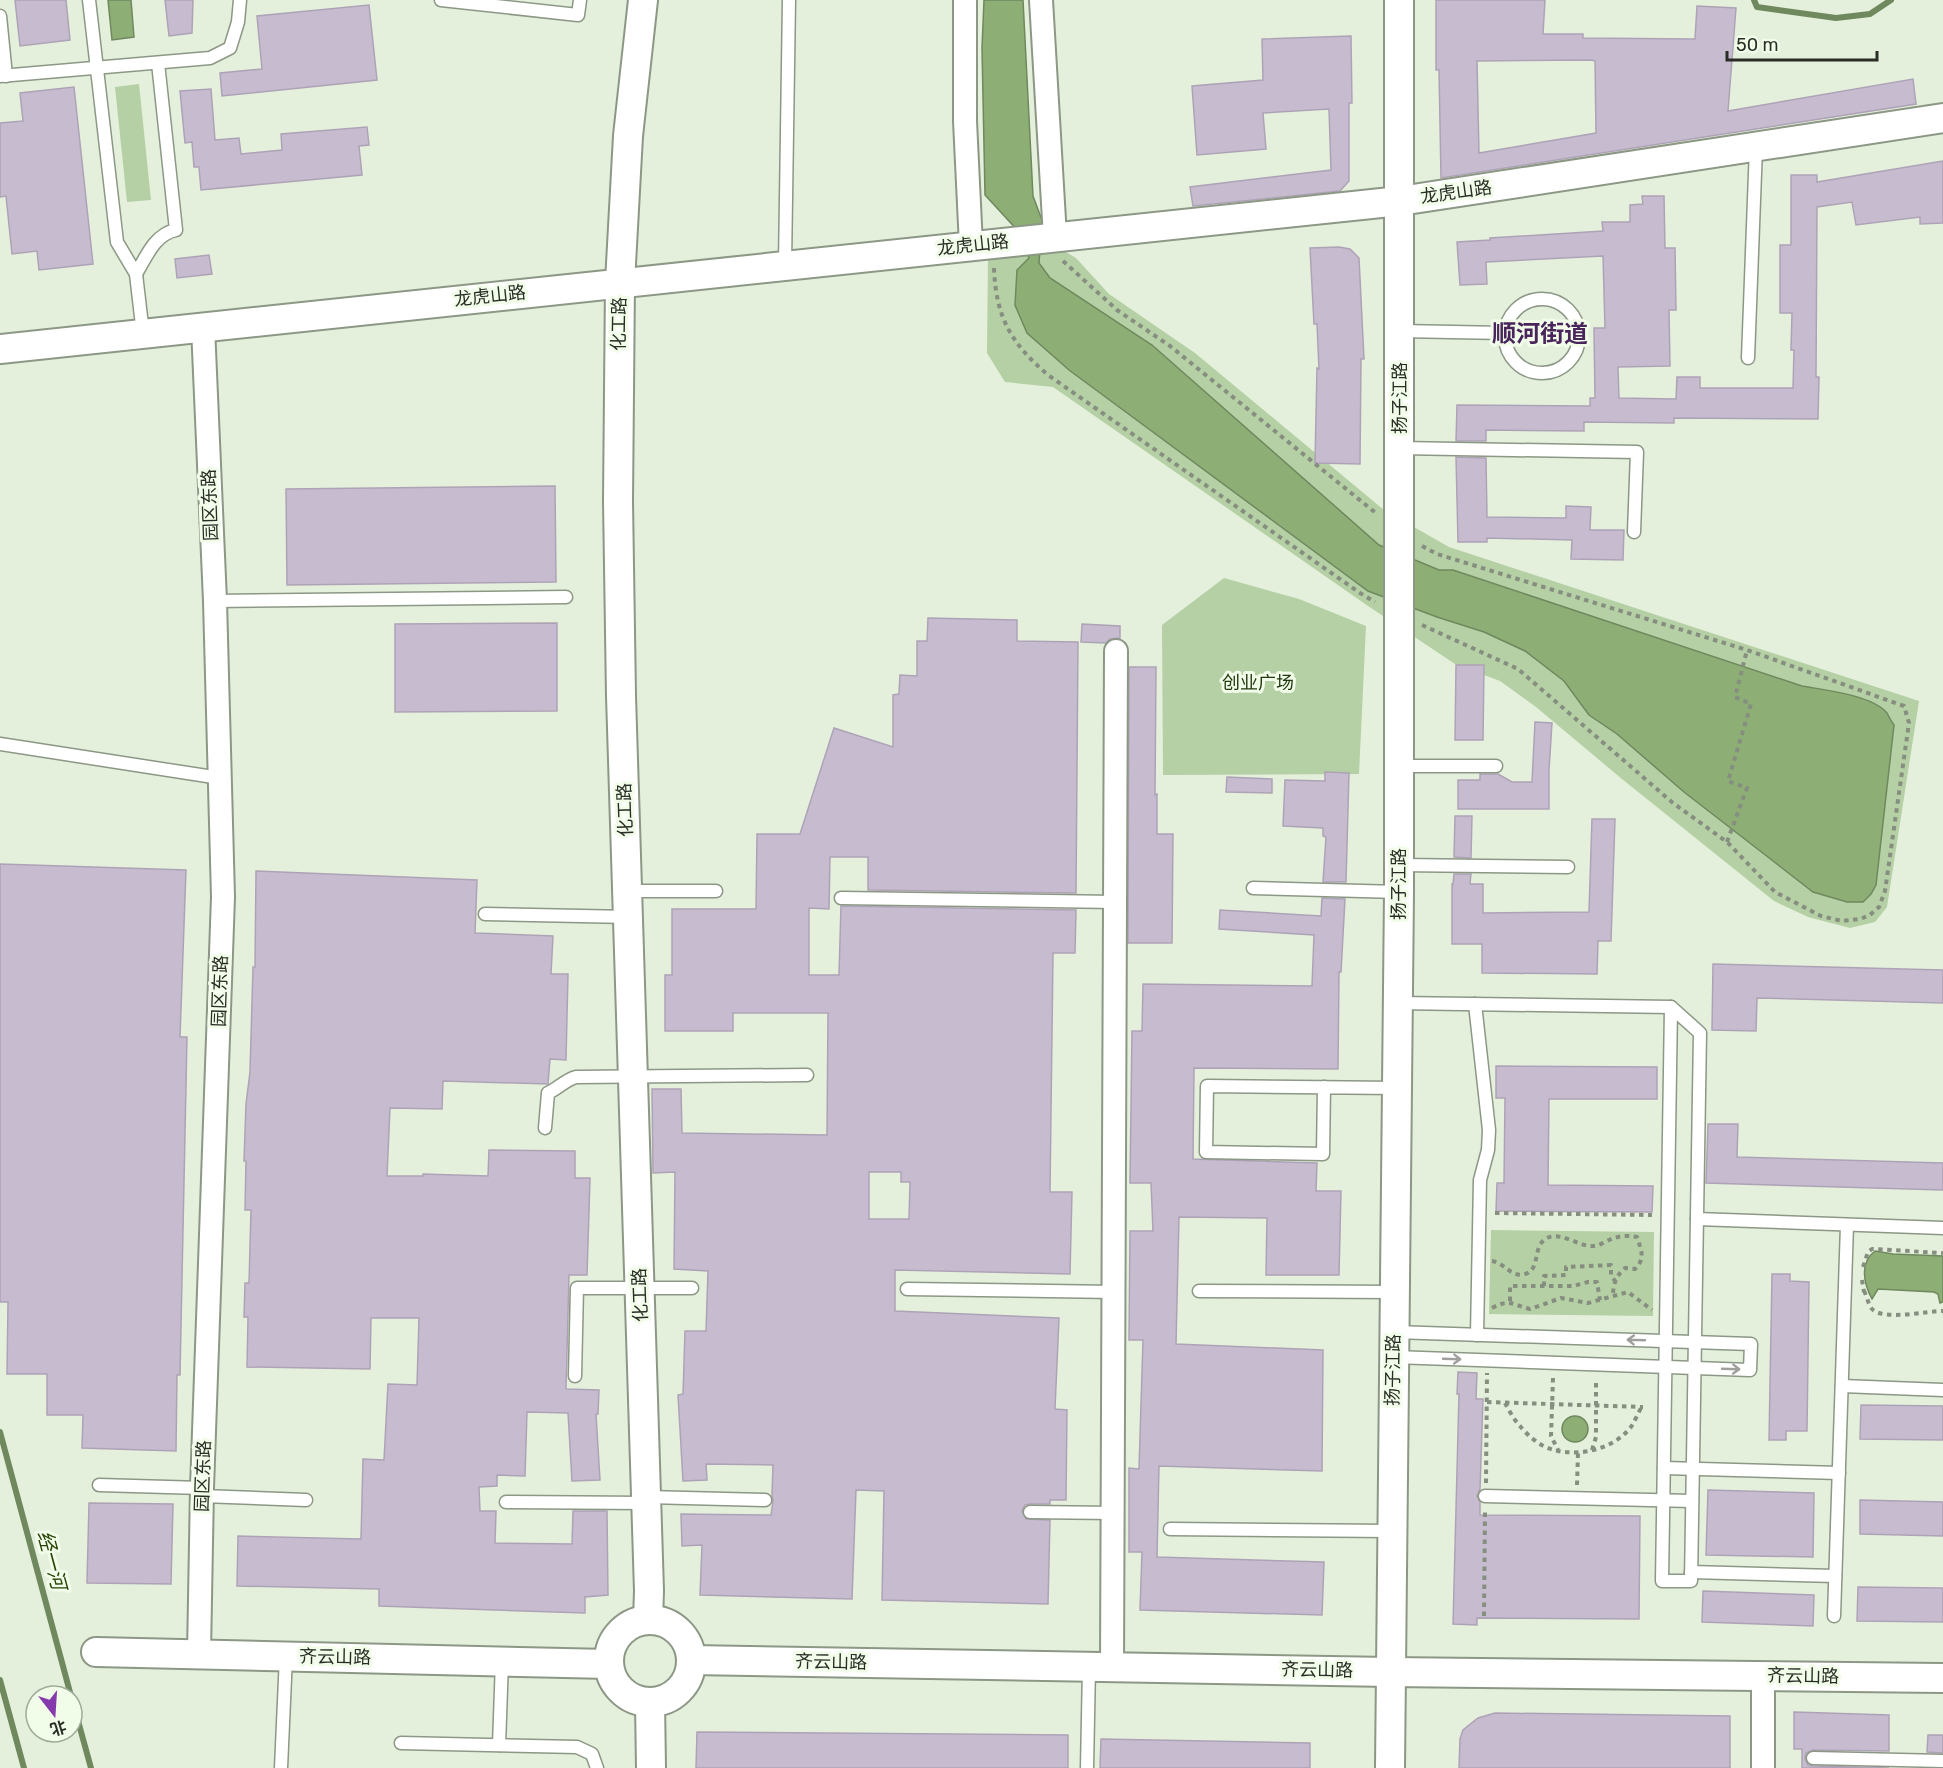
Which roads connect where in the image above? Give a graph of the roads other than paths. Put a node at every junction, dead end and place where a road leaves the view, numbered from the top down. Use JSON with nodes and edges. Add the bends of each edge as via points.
{"nodes":[{"id":1,"x":90,"y":0,"type":"edge"},
{"id":2,"x":240,"y":0,"type":"edge"},
{"id":3,"x":441,"y":0,"type":"edge"},
{"id":4,"x":580,"y":0,"type":"edge"},
{"id":5,"x":643,"y":0,"type":"edge"},
{"id":6,"x":789,"y":0,"type":"edge"},
{"id":7,"x":965,"y":0,"type":"edge"},
{"id":8,"x":1041,"y":0,"type":"edge"},
{"id":9,"x":1398,"y":0,"type":"edge"},
{"id":10,"x":485,"y":2,"type":"edge"},
{"id":11,"x":0,"y":16,"type":"edge"},
{"id":12,"x":158,"y":63,"type":"junction"},
{"id":13,"x":98,"y":68,"type":"junction"},
{"id":14,"x":3,"y":76,"type":"edge"},
{"id":15,"x":1943,"y":118,"type":"edge"},
{"id":16,"x":1756,"y":147,"type":"junction"},
{"id":17,"x":1400,"y":201,"type":"junction"},
{"id":18,"x":1055,"y":237,"type":"junction"},
{"id":19,"x":982,"y":244,"type":"junction"},
{"id":20,"x":785,"y":265,"type":"junction"},
{"id":21,"x":136,"y":274,"type":"junction"},
{"id":22,"x":620,"y":282,"type":"junction"},
{"id":23,"x":203,"y":327,"type":"junction"},
{"id":24,"x":1400,"y":331,"type":"junction"},
{"id":25,"x":1504,"y":333,"type":"junction"},
{"id":26,"x":143,"y":334,"type":"junction"},
{"id":27,"x":0,"y":349,"type":"edge"},
{"id":28,"x":1748,"y":358,"type":"dead end"},
{"id":29,"x":1400,"y":448,"type":"junction"},
{"id":30,"x":1634,"y":532,"type":"dead end"},
{"id":31,"x":566,"y":597,"type":"dead end"},
{"id":32,"x":214,"y":601,"type":"junction"},
{"id":33,"x":1116,"y":651,"type":"dead end"},
{"id":34,"x":0,"y":744,"type":"edge"},
{"id":35,"x":1400,"y":766,"type":"junction"},
{"id":36,"x":1496,"y":766,"type":"dead end"},
{"id":37,"x":220,"y":778,"type":"junction"},
{"id":38,"x":1568,"y":867,"type":"dead end"},
{"id":39,"x":1400,"y":879,"type":"junction"},
{"id":40,"x":1253,"y":888,"type":"dead end"},
{"id":41,"x":716,"y":891,"type":"dead end"},
{"id":42,"x":841,"y":898,"type":"dead end"},
{"id":43,"x":1115,"y":902,"type":"junction"},
{"id":44,"x":628,"y":904,"type":"junction"},
{"id":45,"x":485,"y":914,"type":"dead end"},
{"id":46,"x":1398,"y":1003,"type":"junction"},
{"id":47,"x":1475,"y":1004,"type":"junction"},
{"id":48,"x":1671,"y":1007,"type":"junction"},
{"id":49,"x":634,"y":1076,"type":"junction"},
{"id":50,"x":807,"y":1076,"type":"dead end"},
{"id":51,"x":1324,"y":1087,"type":"junction"},
{"id":52,"x":1397,"y":1088,"type":"junction"},
{"id":53,"x":545,"y":1128,"type":"dead end"},
{"id":54,"x":1697,"y":1219,"type":"junction"},
{"id":55,"x":1847,"y":1226,"type":"junction"},
{"id":56,"x":1943,"y":1228,"type":"edge"},
{"id":57,"x":640,"y":1288,"type":"junction"},
{"id":58,"x":692,"y":1288,"type":"dead end"},
{"id":59,"x":908,"y":1289,"type":"dead end"},
{"id":60,"x":1199,"y":1291,"type":"dead end"},
{"id":61,"x":1114,"y":1292,"type":"junction"},
{"id":62,"x":1395,"y":1293,"type":"junction"},
{"id":63,"x":1478,"y":1335,"type":"junction"},
{"id":64,"x":1666,"y":1341,"type":"junction"},
{"id":65,"x":1695,"y":1342,"type":"junction"},
{"id":66,"x":1394,"y":1345,"type":"junction"},
{"id":67,"x":1665,"y":1367,"type":"junction"},
{"id":68,"x":1694,"y":1368,"type":"junction"},
{"id":69,"x":575,"y":1376,"type":"dead end"},
{"id":70,"x":1842,"y":1386,"type":"junction"},
{"id":71,"x":1943,"y":1390,"type":"edge"},
{"id":72,"x":1664,"y":1468,"type":"junction"},
{"id":73,"x":1693,"y":1469,"type":"junction"},
{"id":74,"x":1839,"y":1473,"type":"junction"},
{"id":75,"x":99,"y":1485,"type":"dead end"},
{"id":76,"x":202,"y":1492,"type":"junction"},
{"id":77,"x":1485,"y":1496,"type":"dead end"},
{"id":78,"x":306,"y":1500,"type":"dead end"},
{"id":79,"x":647,"y":1500,"type":"junction"},
{"id":80,"x":765,"y":1500,"type":"dead end"},
{"id":81,"x":1663,"y":1500,"type":"junction"},
{"id":82,"x":1692,"y":1501,"type":"junction"},
{"id":83,"x":506,"y":1502,"type":"dead end"},
{"id":84,"x":1030,"y":1512,"type":"dead end"},
{"id":85,"x":1113,"y":1513,"type":"junction"},
{"id":86,"x":1170,"y":1529,"type":"dead end"},
{"id":87,"x":1392,"y":1531,"type":"junction"},
{"id":88,"x":1691,"y":1572,"type":"junction"},
{"id":89,"x":1835,"y":1576,"type":"junction"},
{"id":90,"x":1834,"y":1616,"type":"dead end"},
{"id":91,"x":648,"y":1620,"type":"junction"},
{"id":92,"x":96,"y":1652,"type":"dead end"},
{"id":93,"x":199,"y":1654,"type":"junction"},
{"id":94,"x":286,"y":1656,"type":"junction"},
{"id":95,"x":691,"y":1660,"type":"junction"},
{"id":96,"x":502,"y":1661,"type":"junction"},
{"id":97,"x":609,"y":1664,"type":"junction"},
{"id":98,"x":1101,"y":1666,"type":"junction"},
{"id":99,"x":1390,"y":1672,"type":"junction"},
{"id":100,"x":1763,"y":1676,"type":"junction"},
{"id":101,"x":1943,"y":1678,"type":"edge"},
{"id":102,"x":650,"y":1702,"type":"junction"},
{"id":103,"x":401,"y":1743,"type":"dead end"},
{"id":104,"x":499,"y":1745,"type":"junction"},
{"id":105,"x":1813,"y":1758,"type":"dead end"},
{"id":106,"x":1943,"y":1761,"type":"edge"},
{"id":107,"x":281,"y":1768,"type":"edge"},
{"id":108,"x":597,"y":1768,"type":"edge"},
{"id":109,"x":651,"y":1768,"type":"edge"},
{"id":110,"x":1087,"y":1768,"type":"edge"},
{"id":111,"x":1390,"y":1768,"type":"edge"},
{"id":112,"x":1763,"y":1768,"type":"edge"}],
"edges":[{"from":1,"to":13,"type":"lane"},
{"from":2,"to":12,"type":"lane","via":[[230,48],[210,58]]},
{"from":3,"to":10,"type":"lane"},
{"from":4,"to":10,"type":"lane","via":[[578,15]]},
{"from":5,"to":22,"type":"street","name":"化工路","via":[[628,136]]},
{"from":6,"to":20,"type":"lane"},
{"from":7,"to":19,"type":"street","via":[[965,121]]},
{"from":8,"to":18,"type":"street"},
{"from":9,"to":17,"type":"street","name":"扬子江路"},
{"from":11,"to":14,"type":"lane"},
{"from":12,"to":13,"type":"lane"},
{"from":12,"to":21,"type":"lane","via":[[176,230],[159,238]]},
{"from":13,"to":14,"type":"lane"},
{"from":13,"to":21,"type":"lane","via":[[117,242]]},
{"from":15,"to":16,"type":"street","name":"龙虎山路"},
{"from":16,"to":17,"type":"street","name":"龙虎山路"},
{"from":16,"to":28,"type":"lane"},
{"from":17,"to":18,"type":"street","name":"龙虎山路"},
{"from":17,"to":24,"type":"street","name":"扬子江路"},
{"from":18,"to":19,"type":"street","name":"龙虎山路"},
{"from":19,"to":20,"type":"street","name":"龙虎山路"},
{"from":20,"to":22,"type":"street","name":"龙虎山路"},
{"from":21,"to":26,"type":"lane"},
{"from":22,"to":23,"type":"street","name":"龙虎山路"},
{"from":22,"to":44,"type":"street","name":"化工路","via":[[618,501]]},
{"from":23,"to":26,"type":"street","name":"龙虎山路"},
{"from":23,"to":32,"type":"street","name":"园区东路"},
{"from":24,"to":25,"type":"lane"},
{"from":24,"to":29,"type":"street","name":"扬子江路"},
{"from":25,"to":25,"type":"lane","via":[[1505,346],[1519,367],[1543,374],[1556,371],[1570,360],[1579,343],[1576,319],[1568,309],[1546,298],[1523,303],[1510,316]]},
{"from":26,"to":27,"type":"street","name":"龙虎山路"},
{"from":29,"to":30,"type":"lane","via":[[1637,452]]},
{"from":29,"to":35,"type":"street","name":"扬子江路","bridge":true},
{"from":31,"to":32,"type":"lane"},
{"from":32,"to":37,"type":"street","name":"园区东路"},
{"from":33,"to":43,"type":"street"},
{"from":34,"to":37,"type":"lane"},
{"from":35,"to":36,"type":"lane"},
{"from":35,"to":39,"type":"street","name":"扬子江路"},
{"from":37,"to":76,"type":"street","name":"园区东路","via":[[223,897]]},
{"from":38,"to":39,"type":"lane"},
{"from":39,"to":40,"type":"lane"},
{"from":39,"to":46,"type":"street","name":"扬子江路"},
{"from":41,"to":44,"type":"lane"},
{"from":42,"to":43,"type":"lane"},
{"from":43,"to":61,"type":"street"},
{"from":44,"to":45,"type":"lane"},
{"from":44,"to":49,"type":"street","name":"化工路"},
{"from":46,"to":47,"type":"lane"},
{"from":46,"to":52,"type":"street","name":"扬子江路"},
{"from":47,"to":48,"type":"lane"},
{"from":47,"to":63,"type":"lane","via":[[1489,1130],[1480,1179]]},
{"from":48,"to":54,"type":"lane","via":[[1700,1033]]},
{"from":48,"to":64,"type":"lane"},
{"from":49,"to":50,"type":"lane"},
{"from":49,"to":53,"type":"lane","via":[[566,1080],[548,1093]]},
{"from":49,"to":57,"type":"street","name":"化工路"},
{"from":51,"to":51,"type":"lane","via":[[1207,1086],[1206,1152],[1323,1154]]},
{"from":51,"to":52,"type":"lane"},
{"from":52,"to":62,"type":"street","name":"扬子江路"},
{"from":54,"to":55,"type":"lane"},
{"from":54,"to":65,"type":"lane"},
{"from":55,"to":56,"type":"lane"},
{"from":55,"to":70,"type":"lane"},
{"from":57,"to":58,"type":"lane"},
{"from":57,"to":69,"type":"lane","via":[[577,1288]]},
{"from":57,"to":79,"type":"street","name":"化工路"},
{"from":59,"to":61,"type":"lane"},
{"from":60,"to":62,"type":"lane"},
{"from":61,"to":85,"type":"street"},
{"from":62,"to":66,"type":"street","name":"扬子江路"},
{"from":64,"to":63,"type":"lane","one_way":true},
{"from":63,"to":66,"type":"lane"},
{"from":64,"to":65,"type":"lane"},
{"from":64,"to":67,"type":"lane"},
{"from":65,"to":68,"type":"lane"},
{"from":68,"to":65,"type":"lane","one_way":true,"via":[[1750,1370],[1751,1344]]},
{"from":66,"to":67,"type":"lane","one_way":true,"via":[[1554,1363]]},
{"from":66,"to":87,"type":"street","name":"扬子江路"},
{"from":67,"to":68,"type":"lane"},
{"from":67,"to":72,"type":"lane"},
{"from":68,"to":73,"type":"lane"},
{"from":70,"to":71,"type":"lane"},
{"from":70,"to":74,"type":"lane"},
{"from":72,"to":73,"type":"lane"},
{"from":72,"to":81,"type":"lane"},
{"from":73,"to":74,"type":"lane"},
{"from":73,"to":82,"type":"lane"},
{"from":74,"to":89,"type":"lane"},
{"from":75,"to":76,"type":"lane"},
{"from":76,"to":78,"type":"lane"},
{"from":76,"to":93,"type":"street","name":"园区东路"},
{"from":77,"to":81,"type":"lane"},
{"from":79,"to":80,"type":"lane"},
{"from":79,"to":83,"type":"lane"},
{"from":79,"to":91,"type":"street","name":"化工路"},
{"from":81,"to":82,"type":"lane"},
{"from":81,"to":88,"type":"lane","via":[[1662,1581],[1691,1581]]},
{"from":82,"to":88,"type":"lane"},
{"from":84,"to":85,"type":"lane"},
{"from":85,"to":98,"type":"street"},
{"from":86,"to":87,"type":"lane"},
{"from":87,"to":99,"type":"street","name":"扬子江路"},
{"from":88,"to":89,"type":"lane"},
{"from":89,"to":90,"type":"lane"},
{"from":91,"to":95,"type":"street","via":[[678,1631],[685,1639]]},
{"from":91,"to":97,"type":"street","via":[[624,1629],[616,1639]]},
{"from":92,"to":93,"type":"street","name":"齐云山路"},
{"from":93,"to":94,"type":"street","name":"齐云山路"},
{"from":94,"to":96,"type":"street","name":"齐云山路"},
{"from":94,"to":107,"type":"lane"},
{"from":95,"to":98,"type":"street","name":"齐云山路"},
{"from":95,"to":102,"type":"street","via":[[682,1686],[668,1697]]},
{"from":96,"to":97,"type":"street","name":"齐云山路"},
{"from":96,"to":104,"type":"lane"},
{"from":97,"to":102,"type":"street","via":[[622,1691]]},
{"from":98,"to":99,"type":"street","name":"齐云山路"},
{"from":98,"to":110,"type":"lane"},
{"from":99,"to":100,"type":"street","name":"齐云山路"},
{"from":99,"to":111,"type":"street","name":"扬子江路"},
{"from":100,"to":101,"type":"street","name":"齐云山路"},
{"from":100,"to":112,"type":"street"},
{"from":102,"to":109,"type":"street"},
{"from":103,"to":104,"type":"lane"},
{"from":104,"to":108,"type":"lane","via":[[577,1746],[592,1754]]},
{"from":105,"to":106,"type":"lane"}]}
